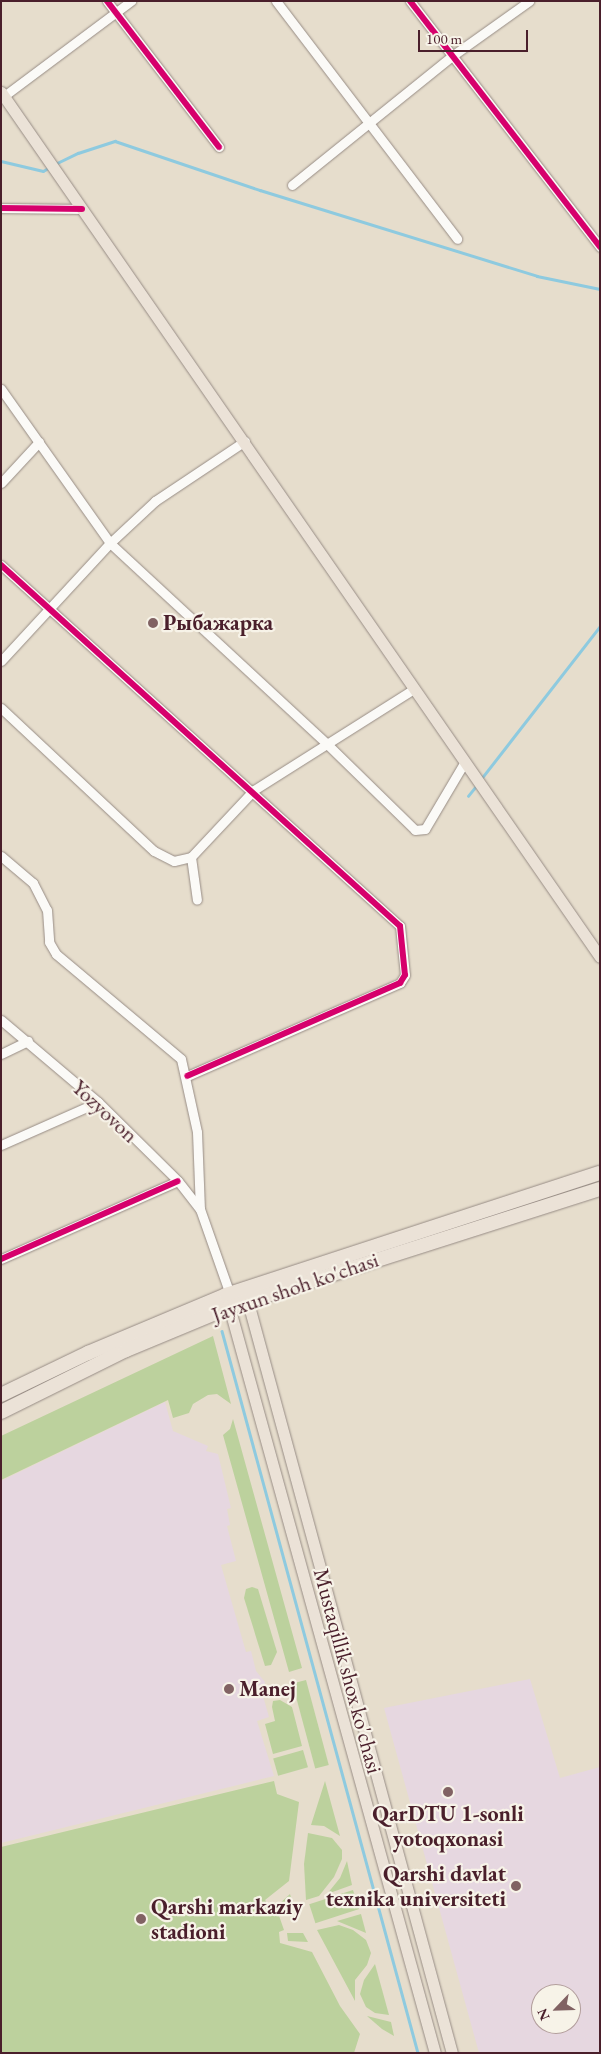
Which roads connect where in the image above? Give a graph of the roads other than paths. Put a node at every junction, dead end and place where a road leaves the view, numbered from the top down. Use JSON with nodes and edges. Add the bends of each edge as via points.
{"nodes":[{"id":1,"x":107,"y":1,"type":"edge"},
{"id":2,"x":131,"y":1,"type":"edge"},
{"id":3,"x":276,"y":1,"type":"edge"},
{"id":4,"x":410,"y":1,"type":"edge"},
{"id":5,"x":528,"y":1,"type":"edge"},
{"id":6,"x":116,"y":13,"type":"junction"},
{"id":7,"x":452,"y":56,"type":"junction"},
{"id":8,"x":3,"y":94,"type":"edge"},
{"id":9,"x":368,"y":124,"type":"junction"},
{"id":10,"x":219,"y":147,"type":"dead end"},
{"id":11,"x":292,"y":185,"type":"dead end"},
{"id":12,"x":1,"y":208,"type":"edge"},
{"id":13,"x":82,"y":209,"type":"junction"},
{"id":14,"x":457,"y":239,"type":"dead end"},
{"id":15,"x":600,"y":248,"type":"edge"},
{"id":16,"x":1,"y":389,"type":"edge"},
{"id":17,"x":245,"y":441,"type":"junction"},
{"id":18,"x":40,"y":442,"type":"junction"},
{"id":19,"x":1,"y":483,"type":"edge"},
{"id":20,"x":110,"y":543,"type":"junction"},
{"id":21,"x":1,"y":565,"type":"edge"},
{"id":22,"x":50,"y":610,"type":"junction"},
{"id":23,"x":1,"y":661,"type":"edge"},
{"id":24,"x":414,"y":689,"type":"junction"},
{"id":25,"x":1,"y":708,"type":"edge"},
{"id":26,"x":326,"y":743,"type":"junction"},
{"id":27,"x":464,"y":762,"type":"junction"},
{"id":28,"x":254,"y":790,"type":"junction"},
{"id":29,"x":1,"y":856,"type":"edge"},
{"id":30,"x":191,"y":857,"type":"junction"},
{"id":31,"x":197,"y":900,"type":"dead end"},
{"id":32,"x":600,"y":957,"type":"edge"},
{"id":33,"x":1,"y":1020,"type":"edge"},
{"id":34,"x":28,"y":1041,"type":"junction"},
{"id":35,"x":1,"y":1054,"type":"edge"},
{"id":36,"x":187,"y":1076,"type":"junction"},
{"id":37,"x":98,"y":1102,"type":"junction"},
{"id":38,"x":1,"y":1145,"type":"edge"},
{"id":39,"x":600,"y":1173,"type":"edge"},
{"id":40,"x":178,"y":1181,"type":"junction"},
{"id":41,"x":600,"y":1189,"type":"edge"},
{"id":42,"x":200,"y":1209,"type":"junction"},
{"id":43,"x":1,"y":1259,"type":"edge"},
{"id":44,"x":246,"y":1295,"type":"junction"},
{"id":45,"x":229,"y":1299,"type":"junction"},
{"id":46,"x":1,"y":1395,"type":"edge"},
{"id":47,"x":1,"y":1412,"type":"edge"},
{"id":48,"x":446,"y":2030,"type":"junction"},
{"id":49,"x":430,"y":2034,"type":"junction"},
{"id":50,"x":434,"y":2053,"type":"edge"},
{"id":51,"x":452,"y":2053,"type":"edge"}],
"edges":[{"from":1,"to":6,"type":"street"},
{"from":2,"to":6,"type":"street"},
{"from":3,"to":9,"type":"street"},
{"from":4,"to":7,"type":"street"},
{"from":5,"to":7,"type":"street"},
{"from":6,"to":8,"type":"street"},
{"from":6,"to":10,"type":"street"},
{"from":7,"to":9,"type":"street"},
{"from":7,"to":15,"type":"street"},
{"from":8,"to":13,"type":"main road"},
{"from":9,"to":11,"type":"street"},
{"from":9,"to":14,"type":"street"},
{"from":12,"to":13,"type":"street"},
{"from":13,"to":17,"type":"main road"},
{"from":16,"to":18,"type":"street"},
{"from":17,"to":20,"type":"street","via":[[155,501]]},
{"from":17,"to":24,"type":"main road"},
{"from":18,"to":19,"type":"street"},
{"from":18,"to":20,"type":"street"},
{"from":20,"to":22,"type":"street"},
{"from":20,"to":26,"type":"street"},
{"from":21,"to":22,"type":"street"},
{"from":22,"to":23,"type":"street"},
{"from":22,"to":28,"type":"street"},
{"from":24,"to":26,"type":"street"},
{"from":24,"to":27,"type":"main road"},
{"from":25,"to":30,"type":"street","via":[[158,855],[174,861]]},
{"from":26,"to":27,"type":"street","via":[[415,830],[421,832],[460,774]]},
{"from":26,"to":28,"type":"street"},
{"from":27,"to":32,"type":"main road"},
{"from":28,"to":30,"type":"street"},
{"from":28,"to":36,"type":"street","via":[[400,926],[405,975],[400,984]]},
{"from":29,"to":36,"type":"street","via":[[33,883],[47,910],[48,936],[56,954],[182,1059]]},
{"from":30,"to":31,"type":"street"},
{"from":33,"to":34,"type":"street","name":"Yozyovon"},
{"from":34,"to":35,"type":"street"},
{"from":34,"to":37,"type":"street","name":"Yozyovon"},
{"from":36,"to":42,"type":"street","via":[[197,1132]]},
{"from":37,"to":38,"type":"street"},
{"from":37,"to":40,"type":"street","name":"Yozyovon"},
{"from":39,"to":44,"type":"highway","name":"Jayxun shoh ko'chasi"},
{"from":40,"to":42,"type":"street","name":"Yozyovon"},
{"from":40,"to":43,"type":"street"},
{"from":41,"to":44,"type":"highway","name":"Jayxun shoh ko'chasi"},
{"from":42,"to":45,"type":"street"},
{"from":44,"to":45,"type":"highway","name":"Jayxun shoh ko'chasi"},
{"from":44,"to":48,"type":"main road","name":"Mustaqillik shox ko'chasi"},
{"from":45,"to":46,"type":"highway","name":"Jayxun shoh ko'chasi","via":[[88,1353]]},
{"from":45,"to":47,"type":"highway","name":"Jayxun shoh ko'chasi"},
{"from":45,"to":49,"type":"main road","name":"Mustaqillik shox ko'chasi"},
{"from":48,"to":49,"type":"main road"},
{"from":48,"to":51,"type":"main road","name":"Mustaqillik shox ko'chasi"},
{"from":49,"to":50,"type":"main road","name":"Mustaqillik shox ko'chasi"}]}
